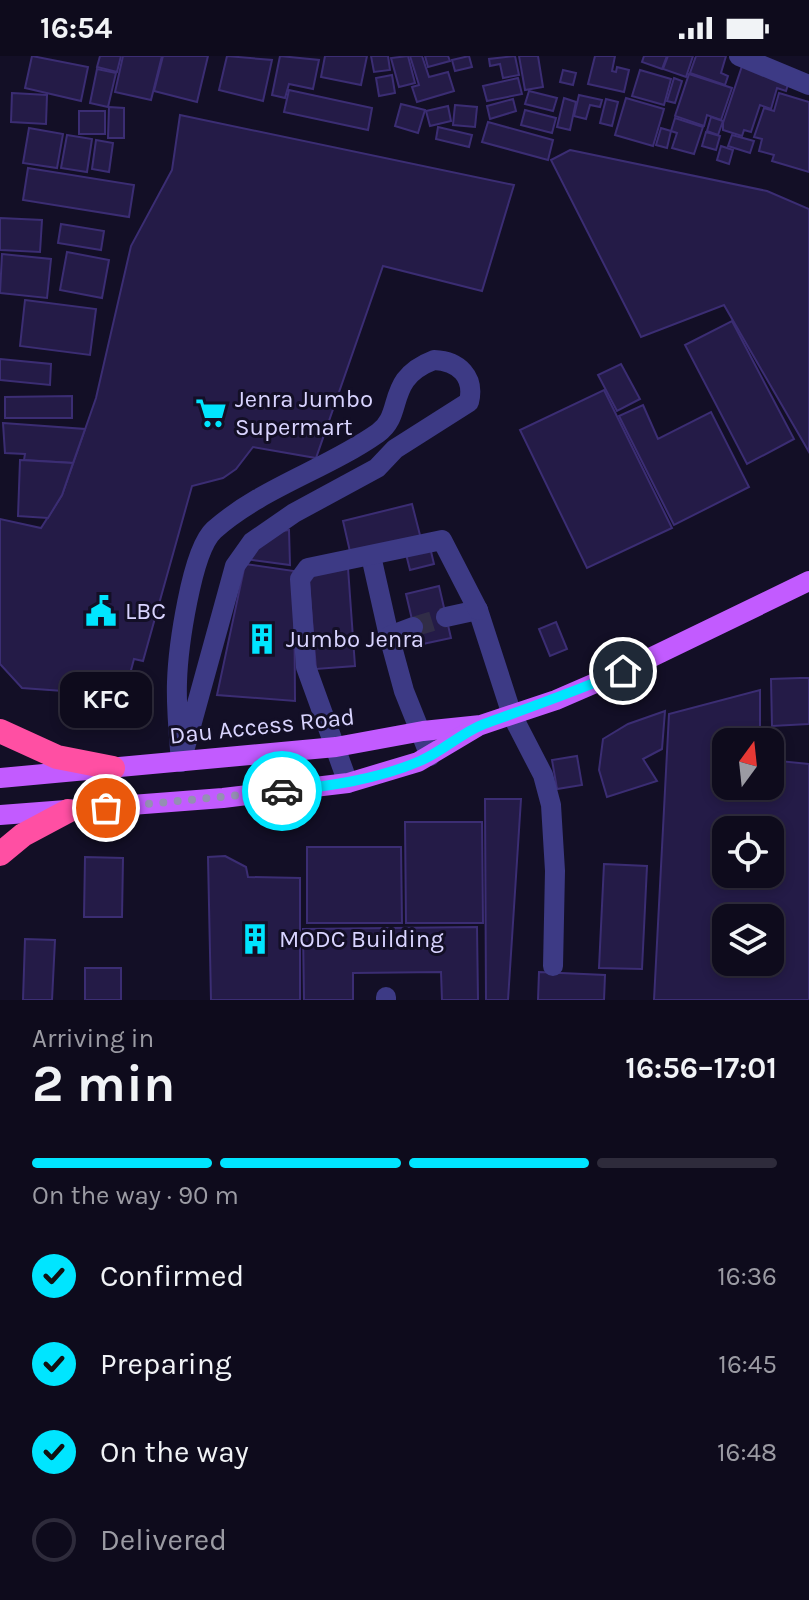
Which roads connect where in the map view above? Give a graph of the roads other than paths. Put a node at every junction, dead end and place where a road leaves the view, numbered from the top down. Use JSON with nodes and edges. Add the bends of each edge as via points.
{"nodes":[{"id":1,"x":739,"y":56,"type":"edge"},
{"id":2,"x":809,"y":85,"type":"edge"},
{"id":3,"x":381,"y":431,"type":"junction"},
{"id":4,"x":395,"y":449,"type":"junction"},
{"id":5,"x":291,"y":483,"type":"junction"},
{"id":6,"x":303,"y":507,"type":"junction"},
{"id":7,"x":371,"y":556,"type":"junction"},
{"id":8,"x":809,"y":581,"type":"edge"},
{"id":9,"x":478,"y":610,"type":"junction"},
{"id":10,"x":446,"y":617,"type":"tunnel mouth"},
{"id":11,"x":413,"y":627,"type":"tunnel mouth"},
{"id":12,"x":389,"y":636,"type":"junction"},
{"id":13,"x":512,"y":715,"type":"junction"},
{"id":14,"x":481,"y":725,"type":"junction"},
{"id":15,"x":0,"y":731,"type":"edge"},
{"id":16,"x":423,"y":731,"type":"junction"},
{"id":17,"x":336,"y":747,"type":"junction"},
{"id":18,"x":430,"y":756,"type":"junction"},
{"id":19,"x":181,"y":762,"type":"junction"},
{"id":20,"x":113,"y":768,"type":"junction"},
{"id":21,"x":0,"y":778,"type":"edge"},
{"id":22,"x":348,"y":783,"type":"junction"},
{"id":23,"x":68,"y":811,"type":"junction"},
{"id":24,"x":0,"y":815,"type":"edge"},
{"id":25,"x":0,"y":854,"type":"edge"},
{"id":26,"x":553,"y":966,"type":"dead end"}],
"edges":[{"from":1,"to":2,"type":"street"},
{"from":3,"to":4,"type":"street"},
{"from":3,"to":4,"type":"street","via":[[404,379],[415,367],[446,360],[464,371],[472,389],[469,402]]},
{"from":3,"to":5,"type":"street"},
{"from":4,"to":6,"type":"street","via":[[377,468]]},
{"from":5,"to":6,"type":"street"},
{"from":5,"to":19,"type":"street","via":[[211,532],[191,578],[177,682]]},
{"from":6,"to":19,"type":"street","via":[[252,542],[235,566]]},
{"from":7,"to":9,"type":"street","via":[[442,540]]},
{"from":7,"to":12,"type":"street"},
{"from":7,"to":17,"type":"street","via":[[308,568],[300,579],[306,667]]},
{"from":8,"to":13,"type":"main road","name":"Dau Access Road","via":[[623,671]]},
{"from":9,"to":10,"type":"street"},
{"from":9,"to":13,"type":"street"},
{"from":11,"to":12,"type":"street"},
{"from":12,"to":16,"type":"street","via":[[404,691]]},
{"from":13,"to":14,"type":"main road","name":"Dau Access Road"},
{"from":13,"to":26,"type":"street","via":[[543,775],[551,805]]},
{"from":14,"to":16,"type":"main road","name":"Dau Access Road"},
{"from":14,"to":18,"type":"main road","name":"Dau Access Road"},
{"from":15,"to":20,"type":"highway","via":[[57,757]]},
{"from":16,"to":17,"type":"main road","name":"Dau Access Road"},
{"from":16,"to":18,"type":"street"},
{"from":17,"to":19,"type":"main road","name":"Dau Access Road"},
{"from":17,"to":22,"type":"street"},
{"from":18,"to":22,"type":"main road","name":"Dau Access Road"},
{"from":19,"to":20,"type":"main road","name":"Dau Access Road"},
{"from":20,"to":21,"type":"main road","name":"Dau Access Road"},
{"from":22,"to":23,"type":"main road","name":"Dau Access Road"},
{"from":23,"to":24,"type":"main road","name":"Dau Access Road"},
{"from":23,"to":25,"type":"highway"}]}
